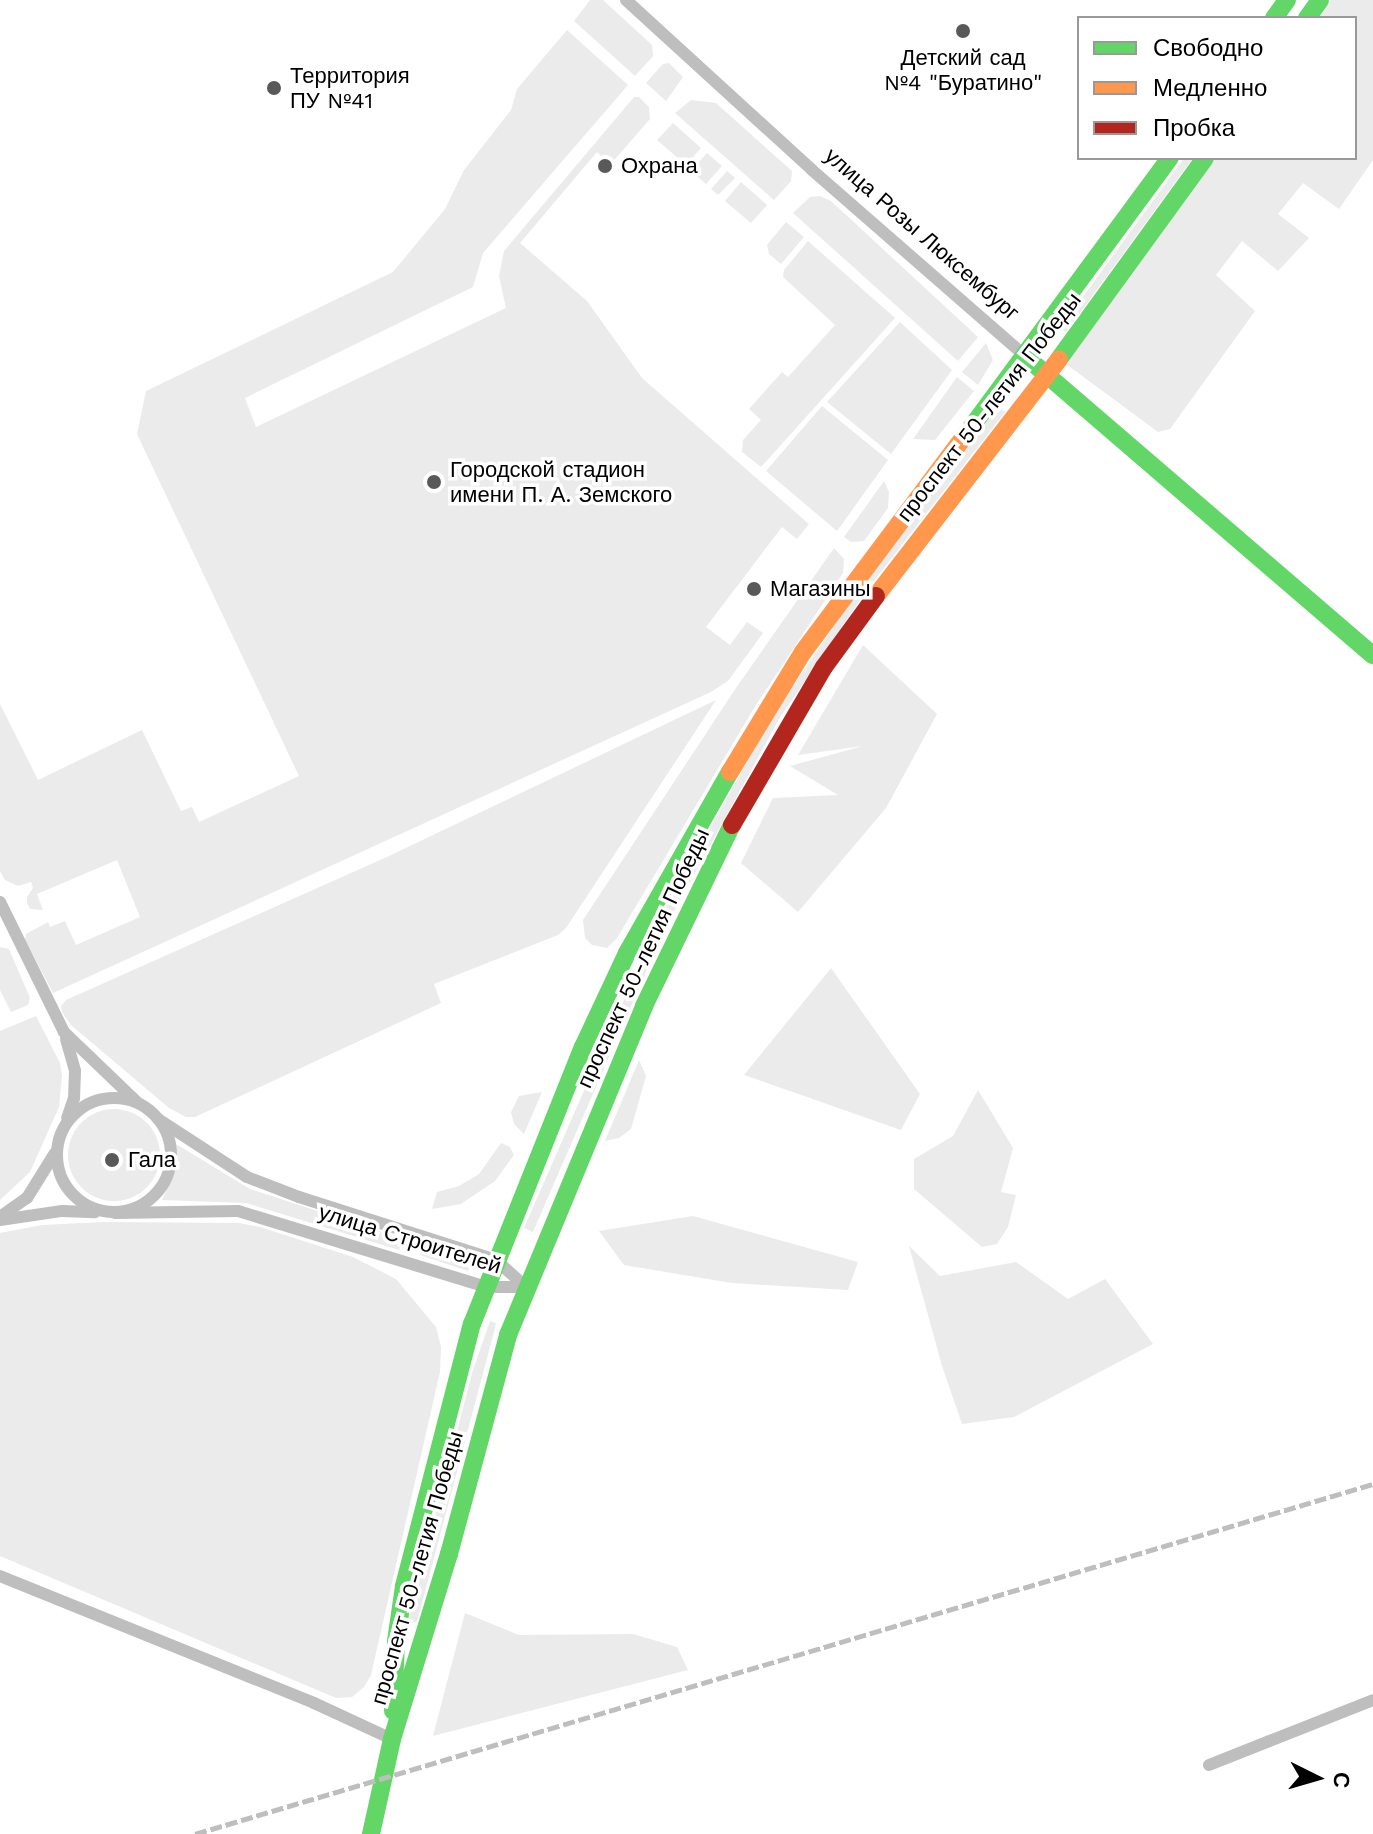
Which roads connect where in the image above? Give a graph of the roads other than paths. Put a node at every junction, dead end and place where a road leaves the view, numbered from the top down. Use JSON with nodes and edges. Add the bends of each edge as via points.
{"nodes":[{"id":1,"x":626,"y":0,"type":"edge"},
{"id":2,"x":1320,"y":0,"type":"edge"},
{"id":3,"x":1281,"y":5,"type":"edge"},
{"id":4,"x":1301,"y":16,"type":"edge"},
{"id":5,"x":1307,"y":16,"type":"edge"},
{"id":6,"x":1169,"y":160,"type":"edge"},
{"id":7,"x":1204,"y":160,"type":"edge"},
{"id":8,"x":1026,"y":357,"type":"junction"},
{"id":9,"x":1047,"y":375,"type":"junction"},
{"id":10,"x":1373,"y":655,"type":"edge"},
{"id":11,"x":0,"y":902,"type":"edge"},
{"id":12,"x":64,"y":1032,"type":"junction"},
{"id":13,"x":141,"y":1104,"type":"junction"},
{"id":14,"x":158,"y":1119,"type":"junction"},
{"id":15,"x":64,"y":1127,"type":"junction"},
{"id":16,"x":57,"y":1150,"type":"junction"},
{"id":17,"x":108,"y":1212,"type":"junction"},
{"id":18,"x":0,"y":1218,"type":"edge"},
{"id":19,"x":496,"y":1260,"type":"junction"},
{"id":20,"x":486,"y":1287,"type":"junction"},
{"id":21,"x":526,"y":1287,"type":"junction"},
{"id":22,"x":0,"y":1576,"type":"edge"},
{"id":23,"x":1373,"y":1700,"type":"edge"},
{"id":24,"x":392,"y":1739,"type":"junction"},
{"id":25,"x":1209,"y":1765,"type":"dead end"},
{"id":26,"x":371,"y":1834,"type":"edge"}],
"edges":[{"from":1,"to":8,"type":"street","name":"улица Розы Люксембург"},
{"from":2,"to":5,"type":"main road"},
{"from":3,"to":4,"type":"main road"},
{"from":6,"to":8,"type":"main road","name":"проспект 50-летия Победы"},
{"from":7,"to":9,"type":"main road","name":"проспект 50-летия Победы"},
{"from":8,"to":9,"type":"main road","name":"улица Розы Люксембург"},
{"from":8,"to":19,"type":"main road","name":"проспект 50-летия Победы","via":[[853,582],[765,710],[627,953]]},
{"from":9,"to":10,"type":"main road","name":"улица Розы Люксембург"},
{"from":9,"to":21,"type":"main road","name":"проспект 50-летия Победы","via":[[908,551],[787,724],[644,1006]]},
{"from":11,"to":12,"type":"street"},
{"from":12,"to":13,"type":"street"},
{"from":12,"to":15,"type":"street","via":[[75,1071]]},
{"from":13,"to":14,"type":"street"},
{"from":13,"to":15,"type":"street","via":[[119,1098],[96,1100]]},
{"from":14,"to":17,"type":"street","via":[[170,1150],[164,1183],[132,1210]]},
{"from":14,"to":19,"type":"street","name":"улица Строителей","via":[[224,1164],[272,1187]]},
{"from":15,"to":16,"type":"street"},
{"from":16,"to":17,"type":"street","via":[[59,1172],[69,1192],[86,1206]]},
{"from":16,"to":18,"type":"street","via":[[27,1198]]},
{"from":17,"to":18,"type":"street","name":"улица Строителей"},
{"from":17,"to":20,"type":"street","name":"улица Строителей","via":[[238,1211]]},
{"from":19,"to":20,"type":"main road","name":"проспект 50-летия Победы"},
{"from":19,"to":21,"type":"street","name":"улица Строителей"},
{"from":20,"to":21,"type":"street","name":"улица Строителей"},
{"from":20,"to":24,"type":"main road","name":"проспект 50-летия Победы","via":[[458,1370],[404,1586]]},
{"from":21,"to":24,"type":"main road","name":"проспект 50-летия Победы","via":[[503,1350],[449,1554]]},
{"from":22,"to":24,"type":"street"},
{"from":23,"to":25,"type":"street"},
{"from":24,"to":26,"type":"main road"}]}
